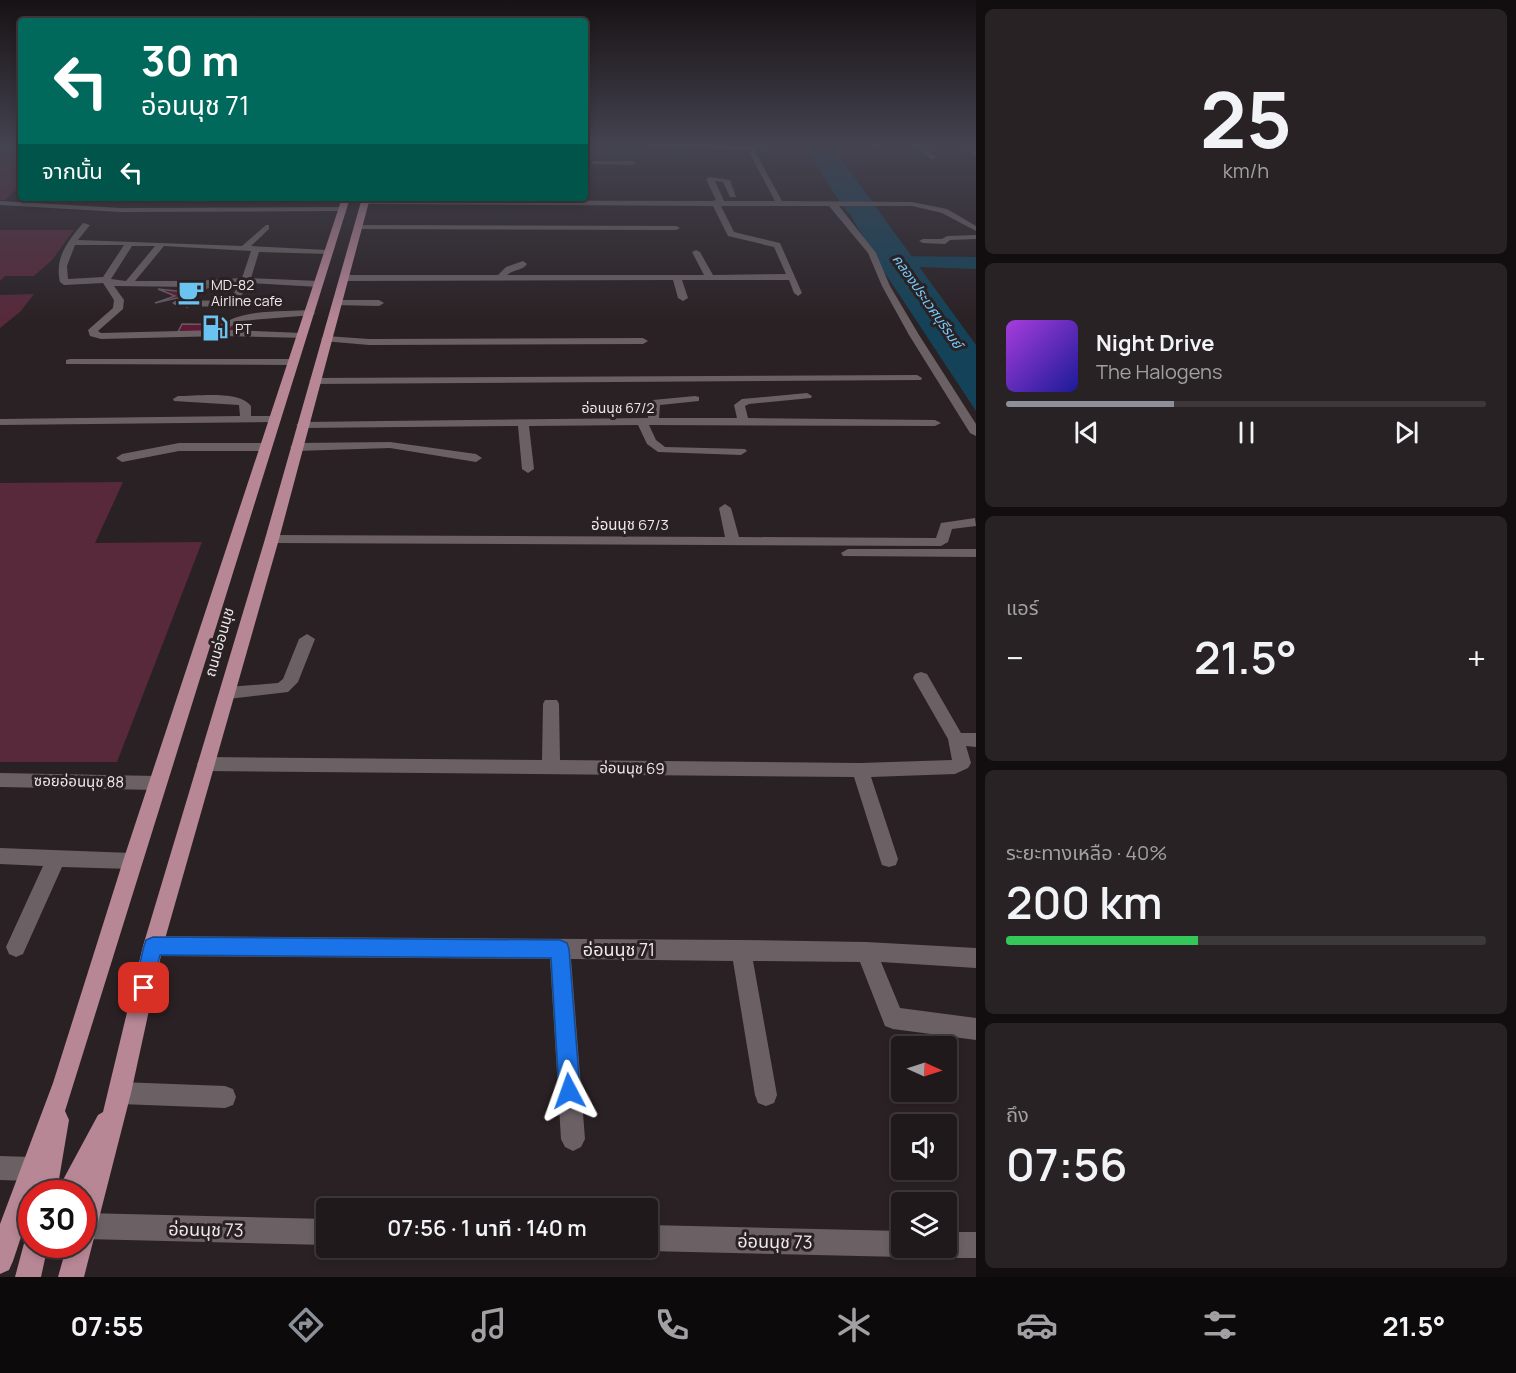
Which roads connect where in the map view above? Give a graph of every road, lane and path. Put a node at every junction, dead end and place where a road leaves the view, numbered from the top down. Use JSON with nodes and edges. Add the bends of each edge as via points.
{"nodes":[{"id":1,"x":8,"y":204,"type":"edge"},
{"id":2,"x":88,"y":204,"type":"edge"},
{"id":3,"x":680,"y":204,"type":"edge"},
{"id":4,"x":719,"y":204,"type":"edge"},
{"id":5,"x":831,"y":204,"type":"edge"},
{"id":6,"x":863,"y":204,"type":"edge"},
{"id":7,"x":0,"y":208,"type":"edge"},
{"id":8,"x":342,"y":208,"type":"edge"},
{"id":9,"x":84,"y":209,"type":"junction"},
{"id":10,"x":557,"y":209,"type":"edge"},
{"id":11,"x":363,"y":210,"type":"edge"},
{"id":12,"x":76,"y":214,"type":"junction"},
{"id":13,"x":571,"y":214,"type":"junction"},
{"id":14,"x":86,"y":225,"type":"dead end"},
{"id":15,"x":266,"y":227,"type":"dead end"},
{"id":16,"x":676,"y":228,"type":"dead end"},
{"id":17,"x":976,"y":231,"type":"edge"},
{"id":18,"x":922,"y":241,"type":"dead end"},
{"id":19,"x":71,"y":242,"type":"junction"},
{"id":20,"x":129,"y":244,"type":"junction"},
{"id":21,"x":161,"y":244,"type":"junction"},
{"id":22,"x":244,"y":248,"type":"junction"},
{"id":23,"x":257,"y":249,"type":"junction"},
{"id":24,"x":328,"y":252,"type":"junction"},
{"id":25,"x":696,"y":252,"type":"dead end"},
{"id":26,"x":523,"y":264,"type":"dead end"},
{"id":27,"x":501,"y":277,"type":"junction"},
{"id":28,"x":676,"y":277,"type":"junction"},
{"id":29,"x":710,"y":277,"type":"junction"},
{"id":30,"x":792,"y":277,"type":"junction"},
{"id":31,"x":344,"y":278,"type":"junction"},
{"id":32,"x":411,"y":278,"type":"junction"},
{"id":33,"x":106,"y":280,"type":"junction"},
{"id":34,"x":246,"y":280,"type":"junction"},
{"id":35,"x":128,"y":284,"type":"junction"},
{"id":36,"x":319,"y":284,"type":"junction"},
{"id":37,"x":410,"y":292,"type":"dead end"},
{"id":38,"x":798,"y":293,"type":"dead end"},
{"id":39,"x":683,"y":298,"type":"dead end"},
{"id":40,"x":177,"y":303,"type":"dead end"},
{"id":41,"x":337,"y":303,"type":"junction"},
{"id":42,"x":379,"y":303,"type":"dead end"},
{"id":43,"x":310,"y":313,"type":"junction"},
{"id":44,"x":223,"y":333,"type":"junction"},
{"id":45,"x":302,"y":336,"type":"junction"},
{"id":46,"x":326,"y":339,"type":"junction"},
{"id":47,"x":643,"y":341,"type":"dead end"},
{"id":48,"x":70,"y":362,"type":"dead end"},
{"id":49,"x":293,"y":362,"type":"junction"},
{"id":50,"x":917,"y":378,"type":"dead end"},
{"id":51,"x":314,"y":381,"type":"junction"},
{"id":52,"x":807,"y":396,"type":"dead end"},
{"id":53,"x":178,"y":399,"type":"dead end"},
{"id":54,"x":695,"y":399,"type":"dead end"},
{"id":55,"x":245,"y":419,"type":"junction"},
{"id":56,"x":275,"y":419,"type":"junction"},
{"id":57,"x":0,"y":422,"type":"edge"},
{"id":58,"x":648,"y":422,"type":"junction"},
{"id":59,"x":743,"y":422,"type":"junction"},
{"id":60,"x":523,"y":423,"type":"junction"},
{"id":61,"x":935,"y":423,"type":"dead end"},
{"id":62,"x":302,"y":425,"type":"junction"},
{"id":63,"x":976,"y":434,"type":"edge"},
{"id":64,"x":266,"y":447,"type":"junction"},
{"id":65,"x":296,"y":447,"type":"junction"},
{"id":66,"x":741,"y":451,"type":"dead end"},
{"id":67,"x":122,"y":458,"type":"dead end"},
{"id":68,"x":476,"y":458,"type":"dead end"},
{"id":69,"x":528,"y":470,"type":"dead end"},
{"id":70,"x":725,"y":508,"type":"dead end"},
{"id":71,"x":975,"y":522,"type":"edge"},
{"id":72,"x":272,"y":539,"type":"junction"},
{"id":73,"x":733,"y":541,"type":"junction"},
{"id":74,"x":848,"y":553,"type":"dead end"},
{"id":75,"x":976,"y":554,"type":"edge"},
{"id":76,"x":307,"y":639,"type":"dead end"},
{"id":77,"x":921,"y":678,"type":"dead end"},
{"id":78,"x":228,"y":693,"type":"junction"},
{"id":79,"x":551,"y":704,"type":"dead end"},
{"id":80,"x":956,"y":740,"type":"junction"},
{"id":81,"x":976,"y":740,"type":"edge"},
{"id":82,"x":206,"y":764,"type":"junction"},
{"id":83,"x":551,"y":767,"type":"junction"},
{"id":84,"x":860,"y":770,"type":"junction"},
{"id":85,"x":0,"y":780,"type":"edge"},
{"id":86,"x":158,"y":783,"type":"junction"},
{"id":87,"x":0,"y":855,"type":"edge"},
{"id":88,"x":57,"y":857,"type":"junction"},
{"id":89,"x":889,"y":859,"type":"dead end"},
{"id":90,"x":132,"y":861,"type":"junction"},
{"id":91,"x":153,"y":946,"type":"junction"},
{"id":92,"x":16,"y":947,"type":"dead end"},
{"id":93,"x":560,"y":949,"type":"junction"},
{"id":94,"x":741,"y":950,"type":"junction"},
{"id":95,"x":866,"y":952,"type":"junction"},
{"id":96,"x":976,"y":958,"type":"edge"},
{"id":97,"x":976,"y":1029,"type":"edge"},
{"id":98,"x":64,"y":1083,"type":"junction"},
{"id":99,"x":766,"y":1095,"type":"dead end"},
{"id":100,"x":119,"y":1096,"type":"junction"},
{"id":101,"x":225,"y":1097,"type":"dead end"},
{"id":102,"x":573,"y":1138,"type":"dead end"},
{"id":103,"x":0,"y":1168,"type":"edge"},
{"id":104,"x":31,"y":1169,"type":"junction"},
{"id":105,"x":47,"y":1180,"type":"edge"},
{"id":106,"x":76,"y":1180,"type":"edge"},
{"id":107,"x":96,"y":1182,"type":"edge"},
{"id":108,"x":316,"y":1232,"type":"edge"},
{"id":109,"x":96,"y":1235,"type":"edge"},
{"id":110,"x":658,"y":1238,"type":"edge"},
{"id":111,"x":891,"y":1244,"type":"edge"},
{"id":112,"x":957,"y":1245,"type":"edge"},
{"id":113,"x":976,"y":1245,"type":"edge"},
{"id":114,"x":76,"y":1258,"type":"edge"},
{"id":115,"x":0,"y":1262,"type":"edge"},
{"id":116,"x":71,"y":1277,"type":"edge"}],
"edges":[{"from":1,"to":9,"type":"street"},
{"from":2,"to":9,"type":"street"},
{"from":3,"to":13,"type":"street"},
{"from":4,"to":30,"type":"street","via":[[731,234],[777,245]]},
{"from":5,"to":63,"type":"street","via":[[872,253],[914,335]]},
{"from":6,"to":17,"type":"street","via":[[933,207]]},
{"from":7,"to":12,"type":"street"},
{"from":8,"to":9,"type":"street"},
{"from":8,"to":11,"type":"main road"},
{"from":8,"to":12,"type":"street"},
{"from":8,"to":24,"type":"main road","name":"ถนนอ่อนนุช"},
{"from":9,"to":12,"type":"street"},
{"from":10,"to":11,"type":"street"},
{"from":10,"to":11,"type":"street"},
{"from":10,"to":13,"type":"street"},
{"from":10,"to":13,"type":"street"},
{"from":11,"to":31,"type":"main road","name":"ถนนอ่อนนุช"},
{"from":13,"to":16,"type":"street"},
{"from":14,"to":19,"type":"street"},
{"from":15,"to":22,"type":"street"},
{"from":17,"to":18,"type":"street","via":[[947,238],[945,242]]},
{"from":19,"to":20,"type":"street"},
{"from":19,"to":33,"type":"street","via":[[64,282]]},
{"from":20,"to":21,"type":"street"},
{"from":20,"to":33,"type":"street"},
{"from":21,"to":22,"type":"street"},
{"from":21,"to":35,"type":"street"},
{"from":22,"to":23,"type":"street"},
{"from":23,"to":24,"type":"street"},
{"from":23,"to":34,"type":"street"},
{"from":24,"to":36,"type":"main road","name":"ถนนอ่อนนุช"},
{"from":25,"to":29,"type":"street"},
{"from":26,"to":27,"type":"street"},
{"from":27,"to":28,"type":"street"},
{"from":27,"to":32,"type":"street"},
{"from":28,"to":29,"type":"street"},
{"from":28,"to":39,"type":"street"},
{"from":29,"to":30,"type":"street"},
{"from":30,"to":38,"type":"street"},
{"from":31,"to":32,"type":"street"},
{"from":31,"to":41,"type":"main road","name":"ถนนอ่อนนุช"},
{"from":32,"to":37,"type":"street"},
{"from":33,"to":35,"type":"street"},
{"from":33,"to":44,"type":"street","via":[[118,300],[118,309],[93,334]]},
{"from":34,"to":35,"type":"street"},
{"from":34,"to":36,"type":"street"},
{"from":34,"to":40,"type":"street","via":[[232,304]]},
{"from":36,"to":43,"type":"main road","name":"ถนนอ่อนนุช"},
{"from":41,"to":42,"type":"street"},
{"from":41,"to":46,"type":"main road","name":"ถนนอ่อนนุช"},
{"from":43,"to":44,"type":"street","via":[[238,318],[227,324]]},
{"from":43,"to":45,"type":"main road","name":"ถนนอ่อนนุช"},
{"from":44,"to":45,"type":"street"},
{"from":45,"to":49,"type":"main road","name":"ถนนอ่อนนุช"},
{"from":46,"to":47,"type":"street"},
{"from":46,"to":51,"type":"main road","name":"ถนนอ่อนนุช"},
{"from":48,"to":49,"type":"street"},
{"from":49,"to":56,"type":"main road","name":"ถนนอ่อนนุช"},
{"from":50,"to":51,"type":"street"},
{"from":51,"to":62,"type":"main road","name":"ถนนอ่อนนุช"},
{"from":52,"to":59,"type":"street","via":[[746,401],[739,405]]},
{"from":53,"to":55,"type":"street","via":[[243,402]]},
{"from":54,"to":58,"type":"street","via":[[657,402]]},
{"from":55,"to":56,"type":"street"},
{"from":55,"to":57,"type":"street"},
{"from":56,"to":64,"type":"main road","name":"ถนนอ่อนนุช"},
{"from":58,"to":59,"type":"street","name":"อ่อนนุช 67/2"},
{"from":58,"to":60,"type":"street","name":"อ่อนนุช 67/2"},
{"from":58,"to":66,"type":"street","via":[[651,442],[662,450]]},
{"from":59,"to":61,"type":"street","name":"อ่อนนุช 67/2"},
{"from":60,"to":62,"type":"street","name":"อ่อนนุช 67/2"},
{"from":60,"to":69,"type":"street"},
{"from":62,"to":65,"type":"main road","name":"ถนนอ่อนนุช"},
{"from":64,"to":67,"type":"street","via":[[179,447]]},
{"from":64,"to":86,"type":"main road","name":"ถนนอ่อนนุช"},
{"from":65,"to":68,"type":"street","via":[[390,445]]},
{"from":65,"to":72,"type":"main road","name":"ถนนอ่อนนุช"},
{"from":70,"to":73,"type":"street"},
{"from":71,"to":73,"type":"street","name":"อ่อนนุช 67/3","via":[[946,526],[941,542]]},
{"from":72,"to":73,"type":"street","name":"อ่อนนุช 67/3"},
{"from":72,"to":78,"type":"main road","name":"ถนนอ่อนนุช"},
{"from":74,"to":75,"type":"street"},
{"from":76,"to":78,"type":"street","via":[[290,682],[282,688]]},
{"from":77,"to":80,"type":"street","name":"อ่อนนุช 69"},
{"from":78,"to":82,"type":"main road","name":"ถนนอ่อนนุช"},
{"from":79,"to":83,"type":"street"},
{"from":80,"to":81,"type":"street"},
{"from":80,"to":84,"type":"street","name":"อ่อนนุช 69","via":[[962,763],[955,767]]},
{"from":82,"to":83,"type":"street","name":"อ่อนนุช 69"},
{"from":82,"to":91,"type":"main road","name":"ถนนอ่อนนุช"},
{"from":83,"to":84,"type":"street","name":"อ่อนนุช 69"},
{"from":84,"to":89,"type":"street"},
{"from":85,"to":86,"type":"street","name":"ซอยอ่อนนุช 88"},
{"from":86,"to":90,"type":"main road","name":"ถนนอ่อนนุช"},
{"from":87,"to":88,"type":"street"},
{"from":88,"to":90,"type":"street"},
{"from":88,"to":92,"type":"street"},
{"from":90,"to":98,"type":"main road","name":"ถนนอ่อนนุช"},
{"from":91,"to":93,"type":"street","name":"อ่อนนุช 71"},
{"from":91,"to":100,"type":"main road","name":"ถนนอ่อนนุช"},
{"from":93,"to":94,"type":"street","name":"อ่อนนุช 71"},
{"from":93,"to":102,"type":"street"},
{"from":94,"to":95,"type":"street","name":"อ่อนนุช 71"},
{"from":94,"to":99,"type":"street"},
{"from":95,"to":96,"type":"street","name":"อ่อนนุช 71"},
{"from":95,"to":97,"type":"street","via":[[893,1018]]},
{"from":98,"to":104,"type":"main road","name":"ถนนอ่อนนุช"},
{"from":98,"to":105,"type":"main road","name":"ถนนอ่อนนุช"},
{"from":100,"to":101,"type":"street"},
{"from":100,"to":106,"type":"main road","name":"ถนนอ่อนนุช"},
{"from":100,"to":107,"type":"main road","name":"ถนนอ่อนนุช"},
{"from":103,"to":104,"type":"street"},
{"from":104,"to":115,"type":"main road","name":"ถนนอ่อนนุช"},
{"from":108,"to":109,"type":"street","name":"อ่อนนุช 73"},
{"from":110,"to":111,"type":"street","name":"อ่อนนุช 73"},
{"from":112,"to":113,"type":"street"},
{"from":114,"to":116,"type":"main road","name":"ถนนอ่อนนุช"}]}
